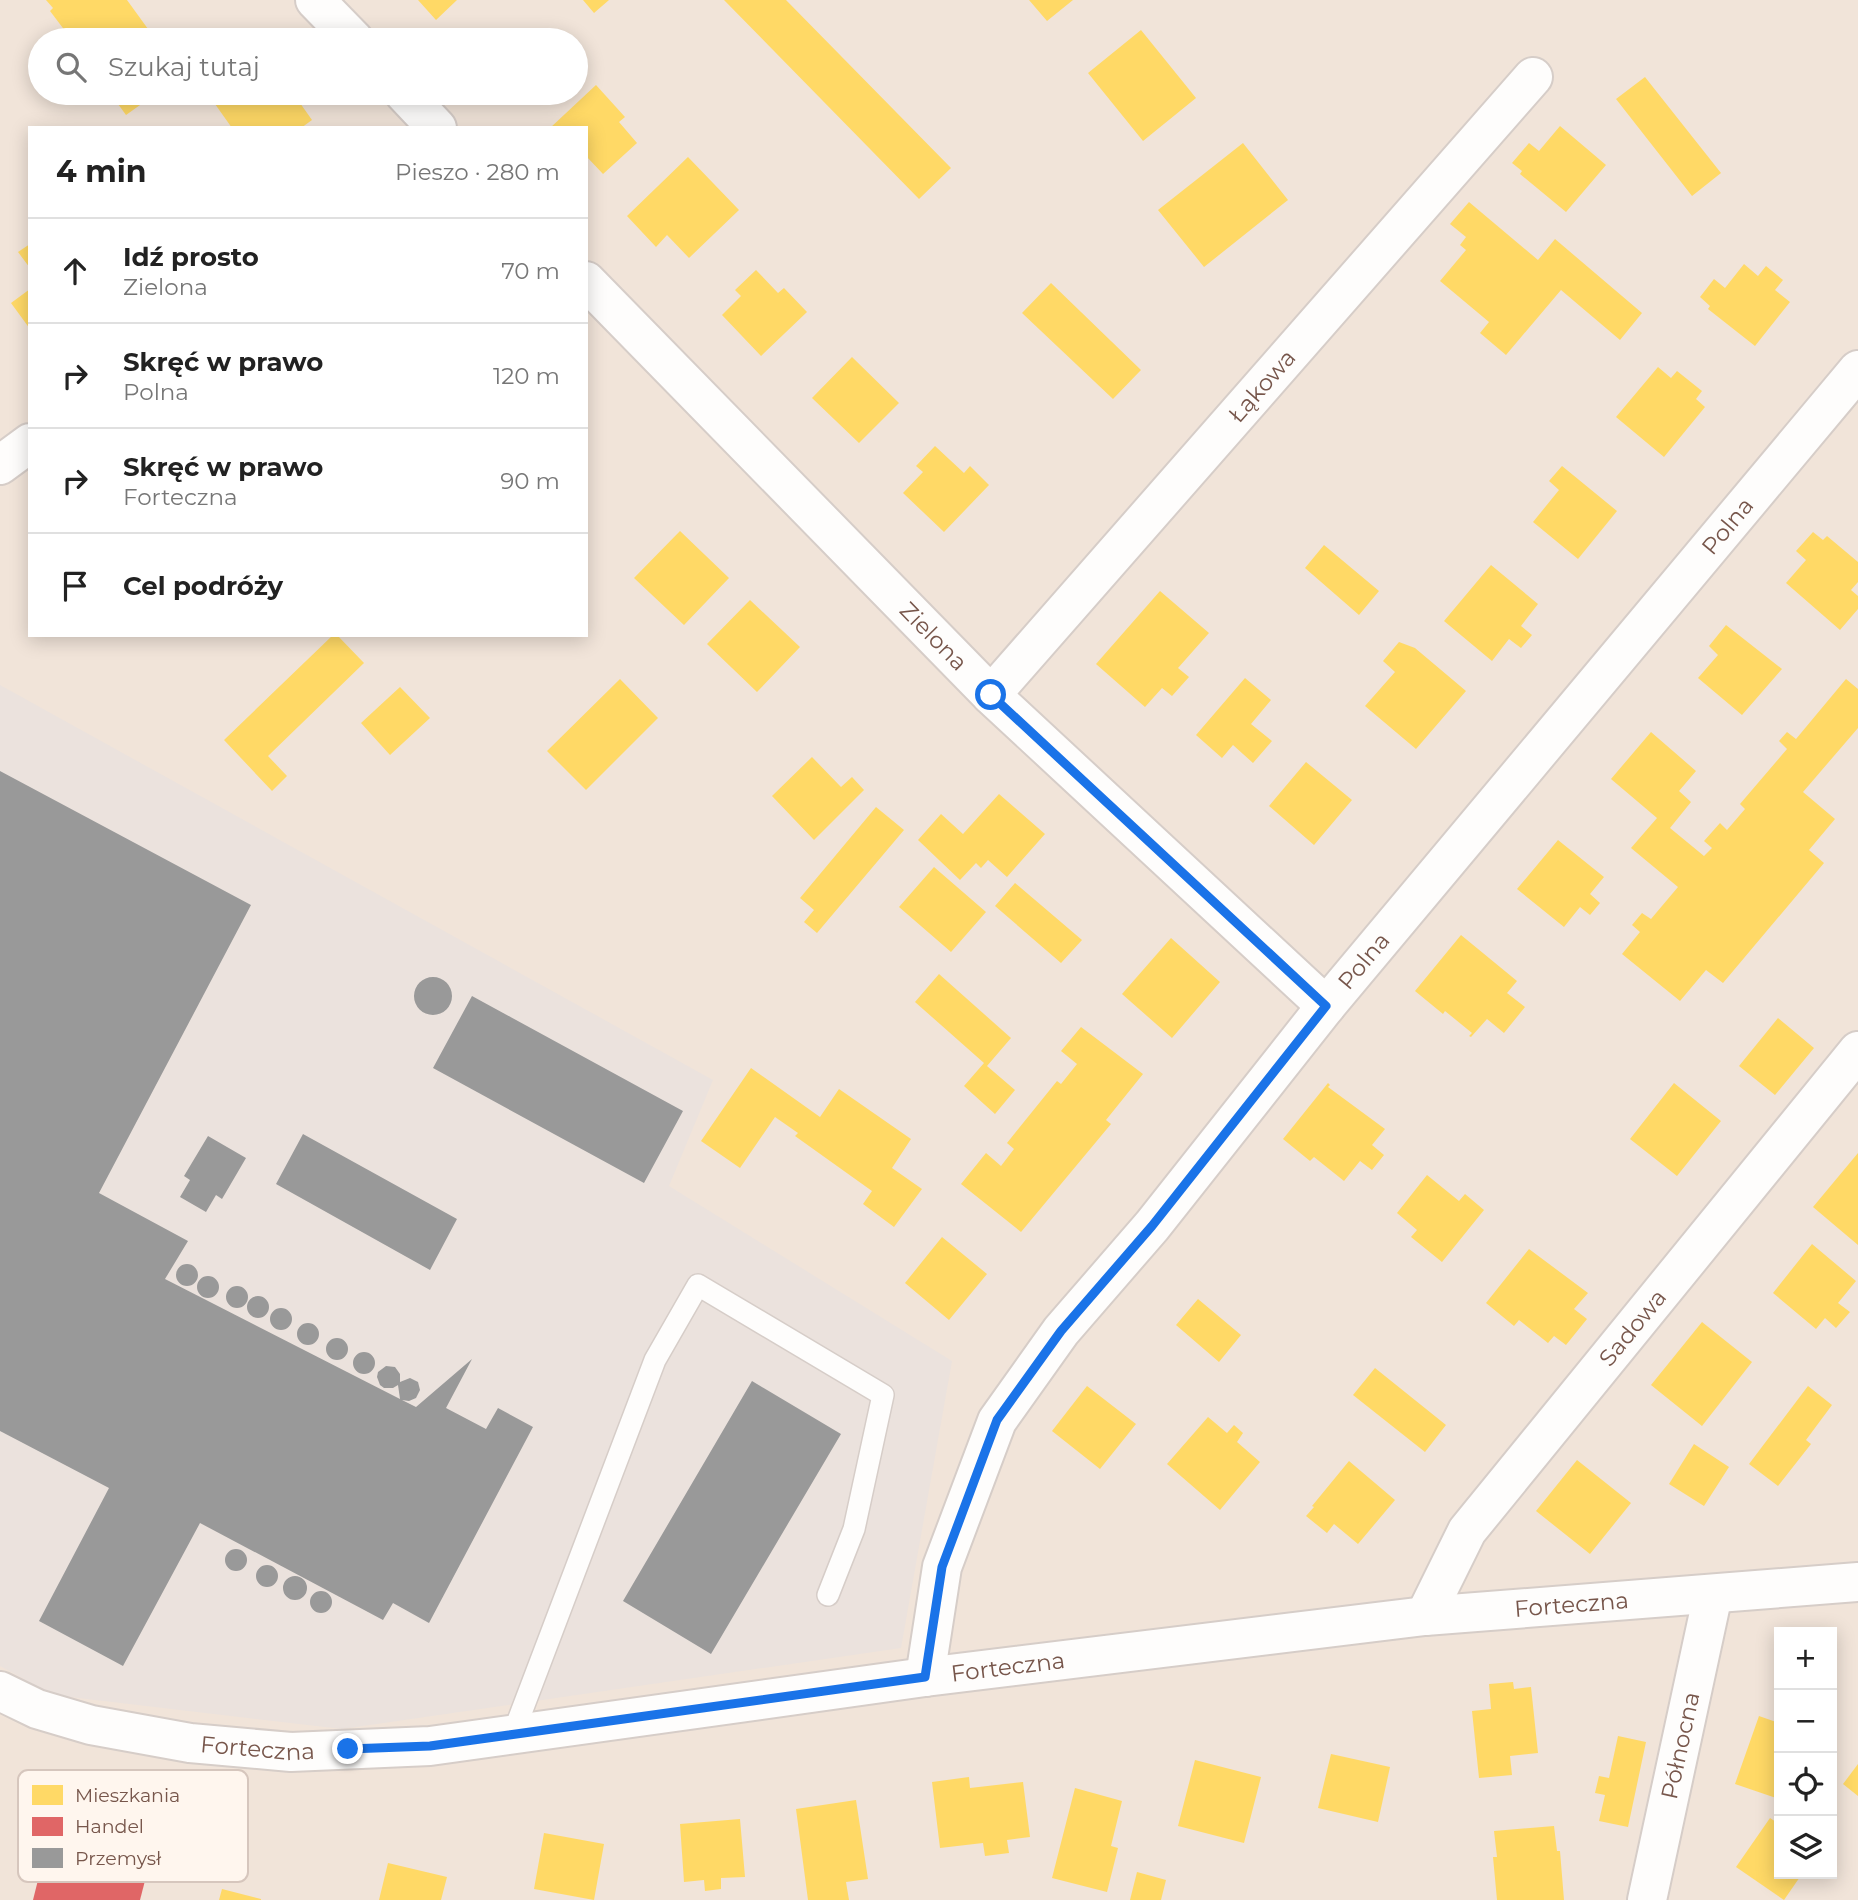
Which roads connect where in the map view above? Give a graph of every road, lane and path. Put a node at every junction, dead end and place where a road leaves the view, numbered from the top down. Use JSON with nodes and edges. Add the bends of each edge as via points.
{"nodes":[{"id":1,"x":315,"y":0,"type":"edge"},
{"id":2,"x":342,"y":28,"type":"edge"},
{"id":3,"x":1533,"y":77,"type":"dead end"},
{"id":4,"x":415,"y":105,"type":"edge"},
{"id":5,"x":435,"y":126,"type":"edge"},
{"id":6,"x":588,"y":283,"type":"edge"},
{"id":7,"x":1858,"y":370,"type":"edge"},
{"id":8,"x":28,"y":444,"type":"edge"},
{"id":9,"x":0,"y":465,"type":"edge"},
{"id":10,"x":991,"y":695,"type":"junction"},
{"id":11,"x":1326,"y":1006,"type":"junction"},
{"id":12,"x":1858,"y":1051,"type":"edge"},
{"id":13,"x":1858,"y":1582,"type":"edge"},
{"id":14,"x":1713,"y":1594,"type":"junction"},
{"id":15,"x":828,"y":1595,"type":"dead end"},
{"id":16,"x":1425,"y":1616,"type":"junction"},
{"id":17,"x":925,"y":1677,"type":"junction"},
{"id":18,"x":0,"y":1691,"type":"edge"},
{"id":19,"x":513,"y":1734,"type":"junction"},
{"id":20,"x":1647,"y":1900,"type":"edge"}],
"edges":[{"from":1,"to":2,"type":"street"},
{"from":3,"to":10,"type":"street","name":"Łąkowa"},
{"from":4,"to":5,"type":"street"},
{"from":6,"to":10,"type":"street","name":"Zielona"},
{"from":7,"to":11,"type":"street","name":"Polna"},
{"from":8,"to":9,"type":"street"},
{"from":10,"to":11,"type":"street","name":"Zielona"},
{"from":11,"to":17,"type":"street","name":"Polna","via":[[1152,1226],[1061,1331],[997,1420],[942,1567]]},
{"from":12,"to":16,"type":"street","name":"Sadowa","via":[[1467,1531]]},
{"from":13,"to":14,"type":"street","name":"Forteczna"},
{"from":14,"to":16,"type":"street","name":"Forteczna"},
{"from":14,"to":20,"type":"street","name":"Północna"},
{"from":15,"to":19,"type":"lane","via":[[854,1529],[883,1395],[698,1285],[655,1360]]},
{"from":16,"to":17,"type":"street","name":"Forteczna"},
{"from":17,"to":19,"type":"street","name":"Forteczna"},
{"from":18,"to":19,"type":"street","name":"Forteczna","via":[[37,1709],[91,1726],[244,1749],[291,1752],[430,1746]]}]}
